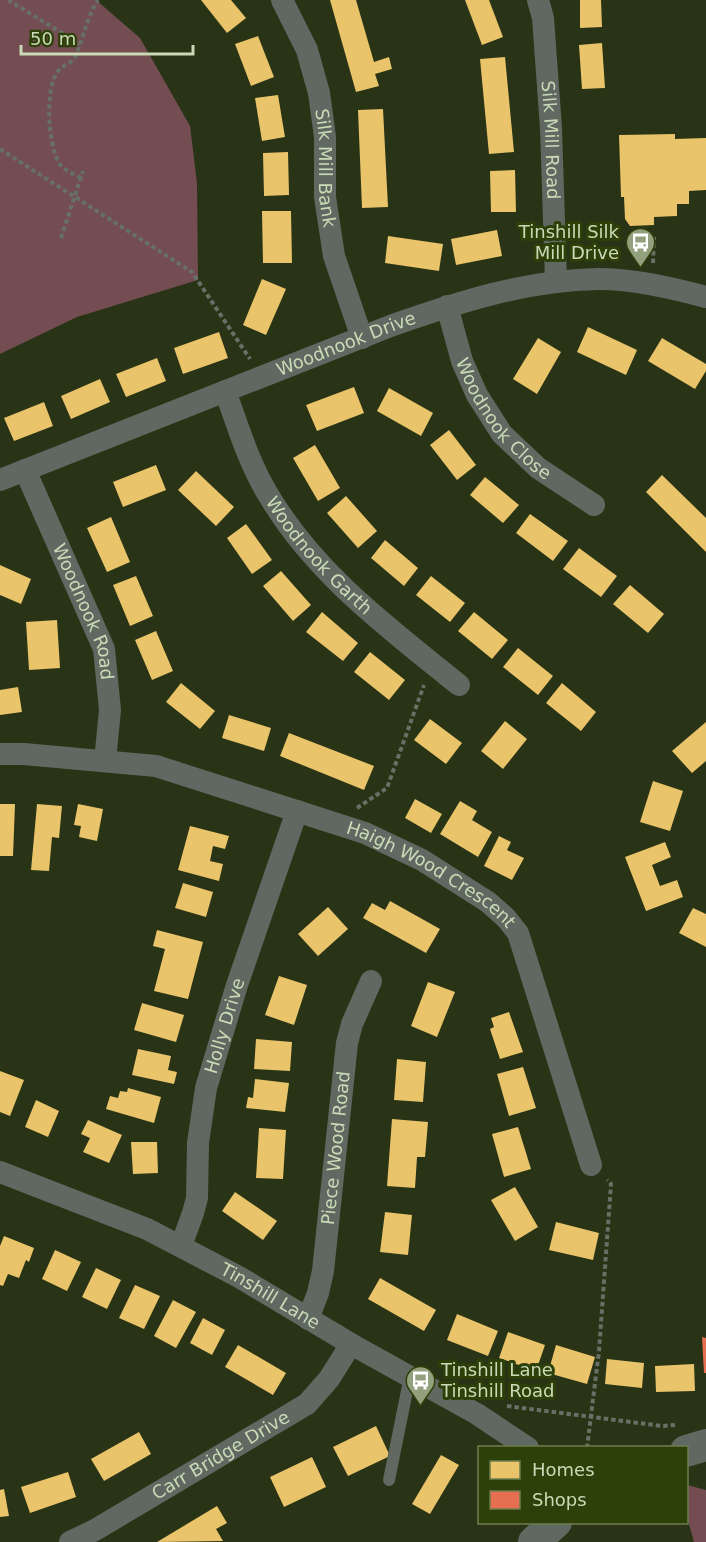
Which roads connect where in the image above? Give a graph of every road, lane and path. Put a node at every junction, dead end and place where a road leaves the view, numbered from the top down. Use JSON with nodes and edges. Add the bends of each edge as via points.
{"nodes":[{"id":1,"x":8,"y":0,"type":"edge"},
{"id":2,"x":98,"y":0,"type":"edge"},
{"id":3,"x":282,"y":0,"type":"edge"},
{"id":4,"x":538,"y":0,"type":"edge"},
{"id":5,"x":80,"y":44,"type":"junction"},
{"id":6,"x":0,"y":149,"type":"edge"},
{"id":7,"x":83,"y":171,"type":"dead end"},
{"id":8,"x":81,"y":178,"type":"junction"},
{"id":9,"x":75,"y":199,"type":"junction"},
{"id":10,"x":61,"y":238,"type":"dead end"},
{"id":11,"x":556,"y":282,"type":"junction"},
{"id":12,"x":706,"y":297,"type":"edge"},
{"id":13,"x":447,"y":306,"type":"junction"},
{"id":14,"x":362,"y":338,"type":"junction"},
{"id":15,"x":261,"y":376,"type":"junction"},
{"id":16,"x":225,"y":391,"type":"junction"},
{"id":17,"x":25,"y":470,"type":"junction"},
{"id":18,"x":0,"y":480,"type":"edge"},
{"id":19,"x":594,"y":505,"type":"dead end"},
{"id":20,"x":432,"y":663,"type":"junction"},
{"id":21,"x":459,"y":685,"type":"dead end"},
{"id":22,"x":0,"y":754,"type":"edge"},
{"id":23,"x":105,"y":761,"type":"junction"},
{"id":24,"x":297,"y":811,"type":"junction"},
{"id":25,"x":334,"y":823,"type":"junction"},
{"id":26,"x":371,"y":981,"type":"dead end"},
{"id":27,"x":591,"y":1165,"type":"joint"},
{"id":28,"x":0,"y":1172,"type":"edge"},
{"id":29,"x":181,"y":1246,"type":"junction"},
{"id":30,"x":308,"y":1319,"type":"junction"},
{"id":31,"x":351,"y":1344,"type":"junction"},
{"id":32,"x":410,"y":1376,"type":"junction"},
{"id":33,"x":477,"y":1414,"type":"junction"},
{"id":34,"x":591,"y":1416,"type":"junction"},
{"id":35,"x":692,"y":1440,"type":"edge"},
{"id":36,"x":525,"y":1446,"type":"edge"},
{"id":37,"x":587,"y":1446,"type":"edge"},
{"id":38,"x":389,"y":1480,"type":"dead end"},
{"id":39,"x":554,"y":1524,"type":"edge"},
{"id":40,"x":70,"y":1542,"type":"edge"},
{"id":41,"x":534,"y":1542,"type":"edge"}],
"edges":[{"from":1,"to":5,"type":"path"},
{"from":2,"to":5,"type":"path","via":[[89,14]]},
{"from":3,"to":14,"type":"street","name":"Silk Mill Bank","via":[[307,50],[319,93],[325,137],[324,197],[334,256]]},
{"from":4,"to":11,"type":"street","name":"Silk Mill Road","via":[[543,18],[551,128]]},
{"from":5,"to":8,"type":"path","via":[[75,58],[59,70],[52,87],[49,117],[52,148],[60,166]]},
{"from":6,"to":9,"type":"path"},
{"from":7,"to":8,"type":"path"},
{"from":8,"to":9,"type":"path"},
{"from":9,"to":10,"type":"path"},
{"from":9,"to":15,"type":"path","via":[[192,272]]},
{"from":11,"to":12,"type":"street","name":"Woodnook Drive","via":[[599,279]]},
{"from":11,"to":13,"type":"street","name":"Woodnook Drive"},
{"from":13,"to":14,"type":"street","name":"Woodnook Drive"},
{"from":13,"to":19,"type":"street","name":"Woodnook Close","via":[[462,362],[502,434],[538,468]]},
{"from":14,"to":15,"type":"street","name":"Woodnook Drive"},
{"from":15,"to":16,"type":"street","name":"Woodnook Drive"},
{"from":16,"to":17,"type":"street","name":"Woodnook Drive"},
{"from":16,"to":20,"type":"street","name":"Woodnook Garth","via":[[268,495],[297,539],[360,605]]},
{"from":17,"to":18,"type":"street","name":"Woodnook Drive"},
{"from":17,"to":23,"type":"street","name":"Woodnook Road","via":[[104,648],[110,710]]},
{"from":20,"to":21,"type":"street","name":"Woodnook Garth"},
{"from":20,"to":25,"type":"path","via":[[387,788]]},
{"from":22,"to":23,"type":"street","name":"Haigh Wood Crescent"},
{"from":23,"to":24,"type":"street","name":"Haigh Wood Crescent","via":[[156,766]]},
{"from":24,"to":25,"type":"street","name":"Haigh Wood Crescent"},
{"from":24,"to":29,"type":"street","name":"Holly Drive","via":[[206,1088],[198,1143],[197,1198]]},
{"from":25,"to":27,"type":"street","name":"Haigh Wood Crescent","via":[[422,860],[488,902],[518,933]]},
{"from":26,"to":30,"type":"street","name":"Piece Wood Road","via":[[347,1043],[323,1271]]},
{"from":27,"to":34,"type":"path","via":[[611,1184]]},
{"from":28,"to":29,"type":"street","name":"Tinshill Lane","via":[[147,1228]]},
{"from":29,"to":30,"type":"street","name":"Tinshill Lane"},
{"from":30,"to":31,"type":"street","name":"Tinshill Lane"},
{"from":31,"to":32,"type":"street","name":"Tinshill Lane"},
{"from":31,"to":40,"type":"street","name":"Carr Bridge Drive","via":[[325,1385],[307,1404]]},
{"from":32,"to":33,"type":"street","name":"Tinshill Lane"},
{"from":32,"to":38,"type":"lane"},
{"from":33,"to":34,"type":"path","via":[[487,1404]]},
{"from":33,"to":36,"type":"street","name":"Tinshill Lane"},
{"from":34,"to":35,"type":"path","via":[[662,1426]]},
{"from":34,"to":37,"type":"path"},
{"from":39,"to":41,"type":"street"}]}
